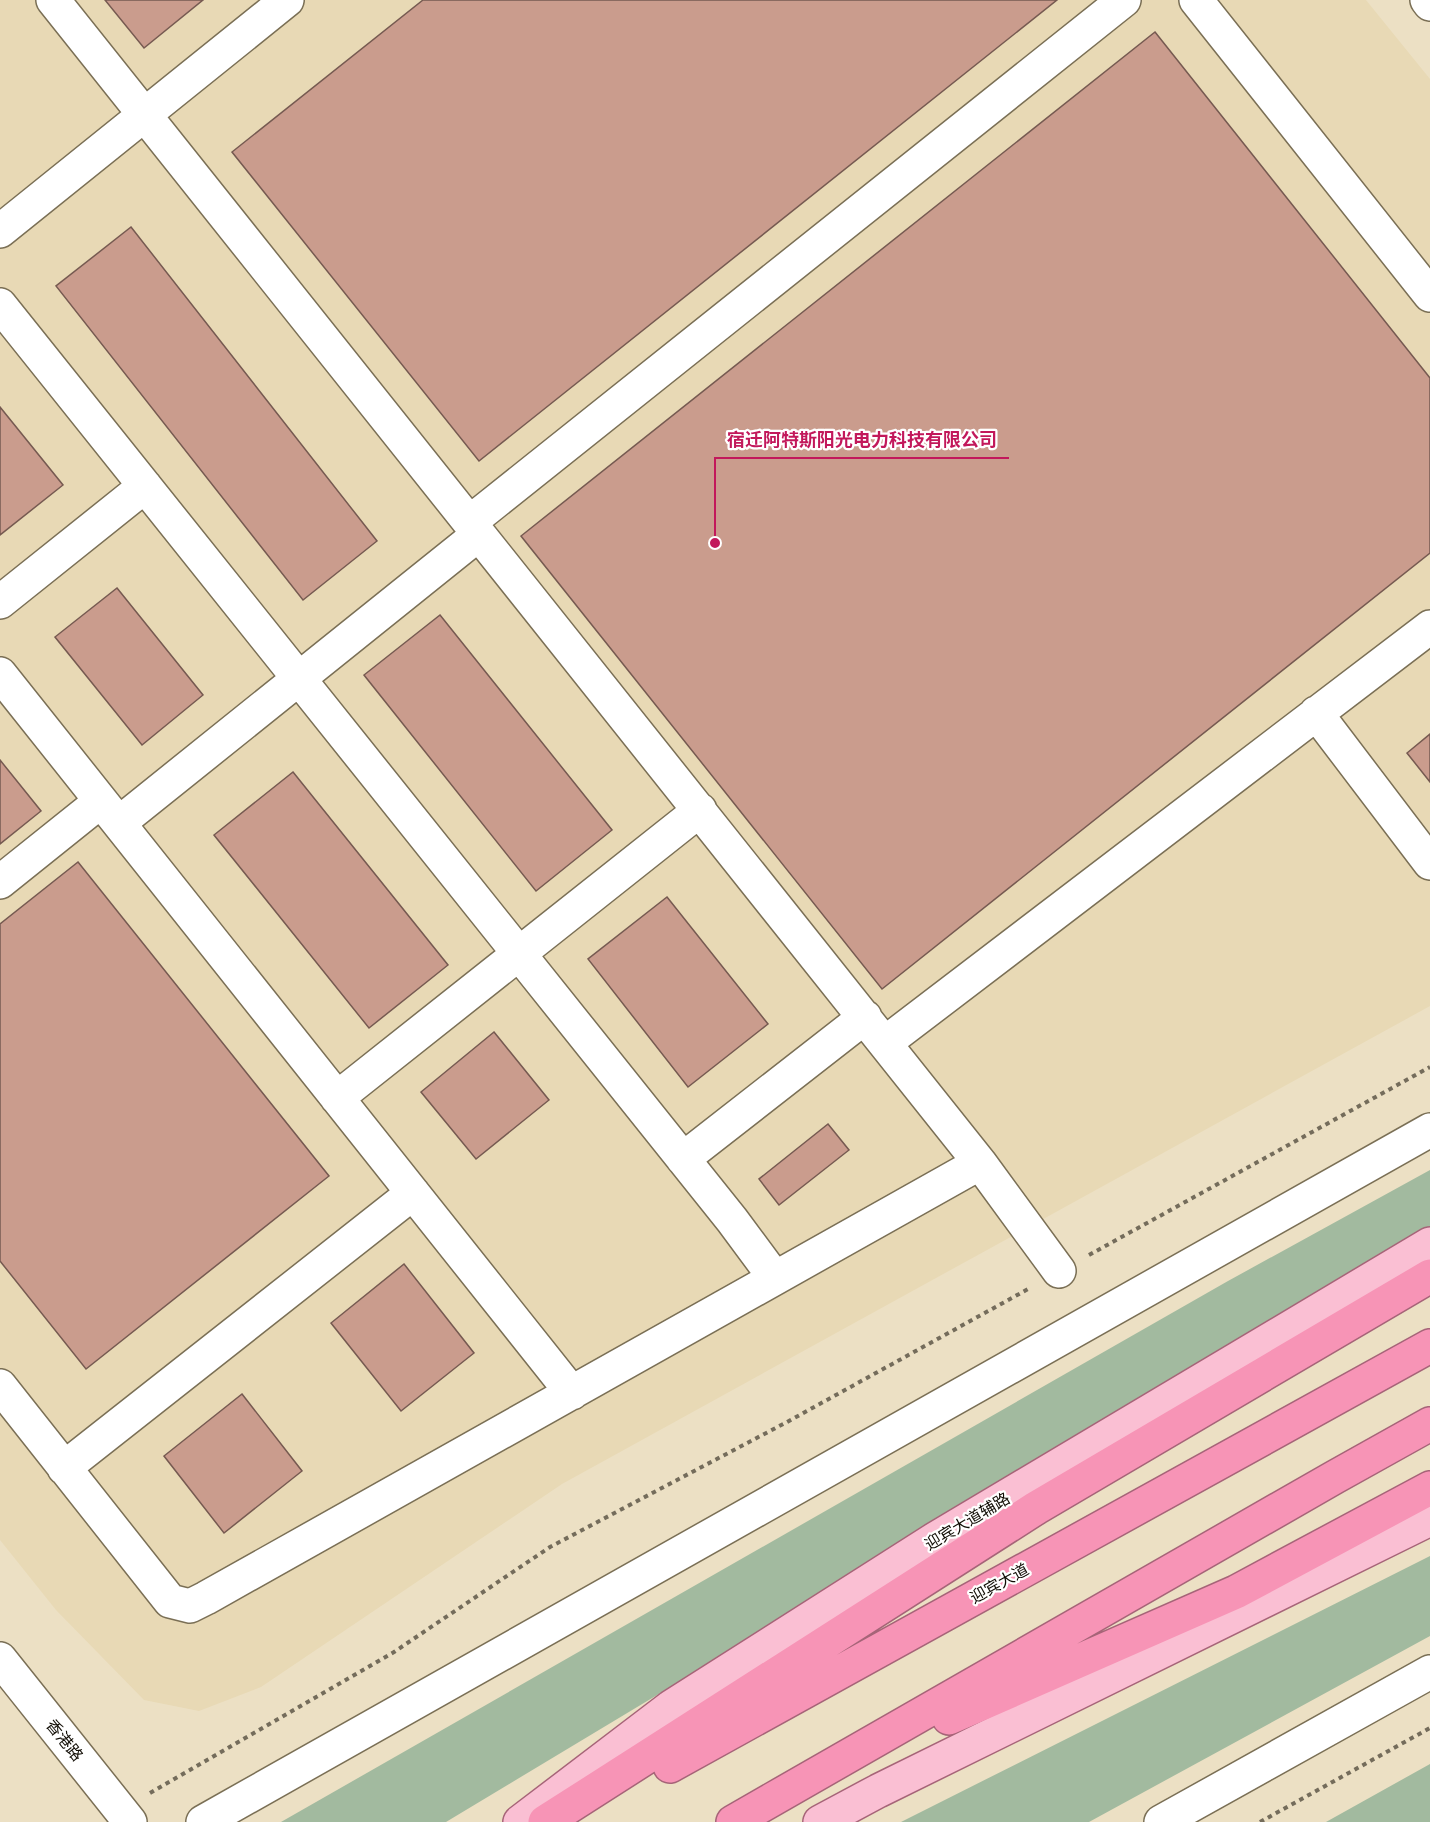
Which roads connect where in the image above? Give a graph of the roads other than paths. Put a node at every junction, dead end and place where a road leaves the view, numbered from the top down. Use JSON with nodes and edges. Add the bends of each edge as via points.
{"nodes":[{"id":1,"x":54,"y":0,"type":"edge"},
{"id":2,"x":287,"y":0,"type":"edge"},
{"id":3,"x":1124,"y":0,"type":"edge"},
{"id":4,"x":1196,"y":0,"type":"edge"},
{"id":5,"x":1427,"y":0,"type":"edge"},
{"id":6,"x":1430,"y":4,"type":"edge"},
{"id":7,"x":145,"y":115,"type":"junction"},
{"id":8,"x":0,"y":231,"type":"edge"},
{"id":9,"x":1430,"y":295,"type":"edge"},
{"id":10,"x":0,"y":305,"type":"edge"},
{"id":11,"x":145,"y":486,"type":"junction"},
{"id":12,"x":474,"y":528,"type":"junction"},
{"id":13,"x":0,"y":602,"type":"edge"},
{"id":14,"x":1430,"y":627,"type":"edge"},
{"id":15,"x":0,"y":674,"type":"edge"},
{"id":16,"x":299,"y":678,"type":"junction"},
{"id":17,"x":1316,"y":713,"type":"junction"},
{"id":18,"x":700,"y":810,"type":"junction"},
{"id":19,"x":110,"y":812,"type":"junction"},
{"id":20,"x":1430,"y":863,"type":"edge"},
{"id":21,"x":0,"y":882,"type":"edge"},
{"id":22,"x":518,"y":953,"type":"junction"},
{"id":23,"x":865,"y":1017,"type":"junction"},
{"id":24,"x":885,"y":1043,"type":"junction"},
{"id":25,"x":337,"y":1098,"type":"junction"},
{"id":26,"x":1430,"y":1130,"type":"edge"},
{"id":27,"x":683,"y":1159,"type":"junction"},
{"id":28,"x":980,"y":1163,"type":"junction"},
{"id":29,"x":413,"y":1193,"type":"junction"},
{"id":30,"x":1430,"y":1244,"type":"edge"},
{"id":31,"x":1059,"y":1271,"type":"road end"},
{"id":32,"x":1430,"y":1276,"type":"edge"},
{"id":33,"x":775,"y":1278,"type":"junction"},
{"id":34,"x":1430,"y":1346,"type":"edge"},
{"id":35,"x":0,"y":1386,"type":"edge"},
{"id":36,"x":572,"y":1393,"type":"junction"},
{"id":37,"x":1430,"y":1424,"type":"edge"},
{"id":38,"x":64,"y":1468,"type":"junction"},
{"id":39,"x":1430,"y":1488,"type":"edge"},
{"id":40,"x":1430,"y":1519,"type":"edge"},
{"id":41,"x":0,"y":1659,"type":"edge"},
{"id":42,"x":1430,"y":1672,"type":"edge"},
{"id":43,"x":785,"y":1791,"type":"junction"},
{"id":44,"x":125,"y":1816,"type":"edge"},
{"id":45,"x":203,"y":1822,"type":"edge"},
{"id":46,"x":520,"y":1822,"type":"edge"},
{"id":47,"x":545,"y":1822,"type":"edge"},
{"id":48,"x":569,"y":1822,"type":"edge"},
{"id":49,"x":733,"y":1822,"type":"edge"},
{"id":50,"x":820,"y":1822,"type":"edge"},
{"id":51,"x":1161,"y":1822,"type":"edge"}],
"edges":[{"from":1,"to":7,"type":"street"},
{"from":2,"to":7,"type":"street"},
{"from":3,"to":12,"type":"street"},
{"from":4,"to":9,"type":"street"},
{"from":5,"to":6,"type":"street"},
{"from":7,"to":8,"type":"street"},
{"from":7,"to":12,"type":"street"},
{"from":10,"to":11,"type":"street"},
{"from":11,"to":13,"type":"street"},
{"from":11,"to":16,"type":"street"},
{"from":12,"to":16,"type":"street"},
{"from":12,"to":18,"type":"street"},
{"from":14,"to":17,"type":"street"},
{"from":15,"to":19,"type":"street"},
{"from":16,"to":19,"type":"street"},
{"from":16,"to":22,"type":"street"},
{"from":17,"to":20,"type":"street"},
{"from":17,"to":24,"type":"street"},
{"from":18,"to":22,"type":"street"},
{"from":18,"to":23,"type":"street"},
{"from":19,"to":21,"type":"street"},
{"from":19,"to":25,"type":"street"},
{"from":22,"to":25,"type":"street"},
{"from":22,"to":27,"type":"street"},
{"from":23,"to":24,"type":"street"},
{"from":23,"to":27,"type":"street"},
{"from":24,"to":28,"type":"street"},
{"from":25,"to":29,"type":"street"},
{"from":26,"to":45,"type":"street"},
{"from":27,"to":33,"type":"street"},
{"from":28,"to":31,"type":"street"},
{"from":28,"to":33,"type":"street"},
{"from":29,"to":36,"type":"street"},
{"from":29,"to":38,"type":"street"},
{"from":30,"to":46,"type":"main road","name":"迎宾大道辅路","via":[[925,1545],[671,1707]]},
{"from":32,"to":47,"type":"highway","via":[[1035,1508]]},
{"from":33,"to":36,"type":"street"},
{"from":34,"to":48,"type":"highway","name":"迎宾大道"},
{"from":35,"to":38,"type":"street"},
{"from":36,"to":38,"type":"street","via":[[190,1606],[170,1601]]},
{"from":37,"to":43,"type":"highway"},
{"from":39,"to":43,"type":"highway","via":[[1236,1592]]},
{"from":40,"to":50,"type":"main road"},
{"from":41,"to":44,"type":"street","name":"香港路"},
{"from":42,"to":51,"type":"street"},
{"from":43,"to":49,"type":"highway"}]}
